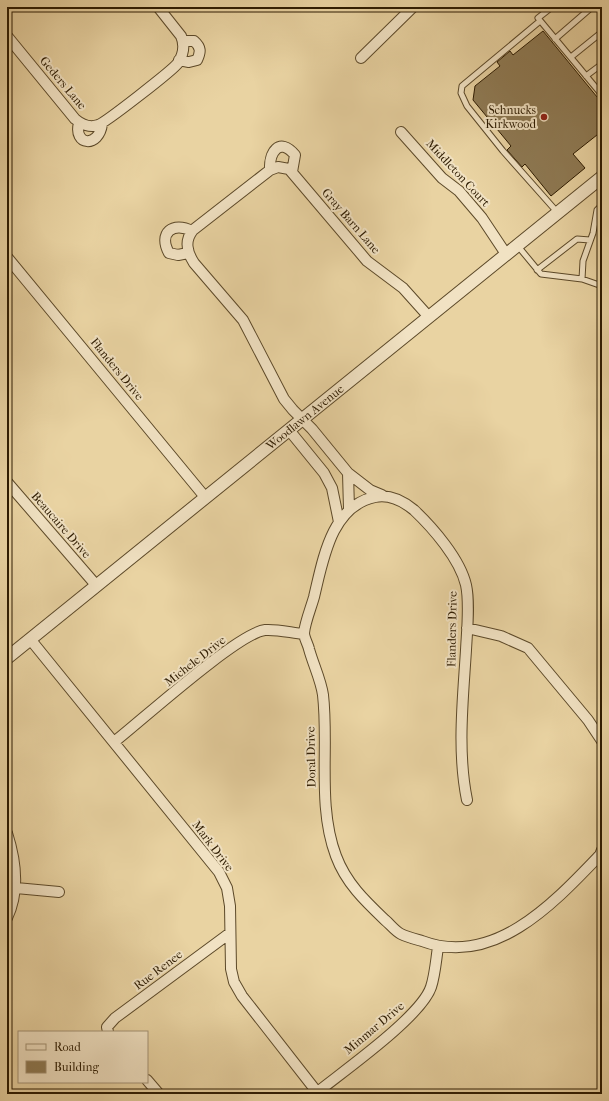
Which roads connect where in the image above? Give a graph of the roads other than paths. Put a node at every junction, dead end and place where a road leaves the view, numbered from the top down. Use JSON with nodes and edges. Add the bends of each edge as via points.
{"nodes":[{"id":1,"x":158,"y":7,"type":"edge"},
{"id":2,"x":412,"y":7,"type":"edge"},
{"id":3,"x":552,"y":7,"type":"edge"},
{"id":4,"x":592,"y":7,"type":"edge"},
{"id":5,"x":540,"y":21,"type":"junction"},
{"id":6,"x":602,"y":32,"type":"edge"},
{"id":7,"x":8,"y":38,"type":"edge"},
{"id":8,"x":555,"y":39,"type":"junction"},
{"id":9,"x":571,"y":57,"type":"junction"},
{"id":10,"x":361,"y":58,"type":"dead end"},
{"id":11,"x":602,"y":64,"type":"edge"},
{"id":12,"x":586,"y":76,"type":"junction"},
{"id":13,"x":602,"y":95,"type":"edge"},
{"id":14,"x":79,"y":122,"type":"junction"},
{"id":15,"x":102,"y":124,"type":"junction"},
{"id":16,"x":401,"y":132,"type":"dead end"},
{"id":17,"x":270,"y":170,"type":"junction"},
{"id":18,"x":292,"y":172,"type":"junction"},
{"id":19,"x":602,"y":177,"type":"edge"},
{"id":20,"x":602,"y":205,"type":"edge"},
{"id":21,"x":558,"y":213,"type":"junction"},
{"id":22,"x":192,"y":231,"type":"junction"},
{"id":23,"x":590,"y":240,"type":"junction"},
{"id":24,"x":517,"y":245,"type":"junction"},
{"id":25,"x":188,"y":253,"type":"junction"},
{"id":26,"x":506,"y":254,"type":"junction"},
{"id":27,"x":7,"y":257,"type":"edge"},
{"id":28,"x":537,"y":270,"type":"junction"},
{"id":29,"x":582,"y":279,"type":"junction"},
{"id":30,"x":602,"y":286,"type":"edge"},
{"id":31,"x":429,"y":317,"type":"junction"},
{"id":32,"x":302,"y":419,"type":"junction"},
{"id":33,"x":289,"y":430,"type":"junction"},
{"id":34,"x":348,"y":473,"type":"junction"},
{"id":35,"x":7,"y":482,"type":"edge"},
{"id":36,"x":382,"y":495,"type":"junction"},
{"id":37,"x":206,"y":497,"type":"junction"},
{"id":38,"x":349,"y":509,"type":"junction"},
{"id":39,"x":339,"y":522,"type":"junction"},
{"id":40,"x":96,"y":585,"type":"junction"},
{"id":41,"x":467,"y":628,"type":"junction"},
{"id":42,"x":304,"y":634,"type":"junction"},
{"id":43,"x":30,"y":639,"type":"junction"},
{"id":44,"x":7,"y":658,"type":"edge"},
{"id":45,"x":602,"y":741,"type":"edge"},
{"id":46,"x":114,"y":742,"type":"junction"},
{"id":47,"x":467,"y":800,"type":"dead end"},
{"id":48,"x":7,"y":833,"type":"edge"},
{"id":49,"x":602,"y":850,"type":"edge"},
{"id":50,"x":16,"y":888,"type":"junction"},
{"id":51,"x":59,"y":892,"type":"dead end"},
{"id":52,"x":7,"y":918,"type":"edge"},
{"id":53,"x":230,"y":933,"type":"junction"},
{"id":54,"x":438,"y":947,"type":"junction"},
{"id":55,"x":108,"y":1031,"type":"edge"},
{"id":56,"x":148,"y":1081,"type":"edge"},
{"id":57,"x":316,"y":1093,"type":"edge"},
{"id":58,"x":159,"y":1094,"type":"edge"}],
"edges":[{"from":1,"to":15,"type":"street","via":[[178,32],[182,50],[172,68]]},
{"from":2,"to":10,"type":"street"},
{"from":3,"to":5,"type":"lane","via":[[538,18]]},
{"from":4,"to":8,"type":"lane"},
{"from":5,"to":8,"type":"lane"},
{"from":5,"to":21,"type":"lane","via":[[462,86],[461,93],[467,106],[499,146]]},
{"from":6,"to":9,"type":"lane"},
{"from":7,"to":14,"type":"street","name":"Geders Lane"},
{"from":8,"to":9,"type":"lane"},
{"from":9,"to":12,"type":"lane"},
{"from":11,"to":12,"type":"lane"},
{"from":12,"to":13,"type":"lane"},
{"from":14,"to":15,"type":"street","name":"Geders Lane","via":[[94,126]]},
{"from":14,"to":15,"type":"street","via":[[79,136],[89,142],[97,138]]},
{"from":16,"to":26,"type":"street","name":"Middleton Court","via":[[442,178],[459,191],[482,218]]},
{"from":17,"to":18,"type":"street","via":[[278,167]]},
{"from":17,"to":18,"type":"street","via":[[271,155],[282,147],[289,149],[294,155]]},
{"from":17,"to":22,"type":"street"},
{"from":18,"to":31,"type":"street","name":"Gray Barn Lane","via":[[367,261],[403,288]]},
{"from":19,"to":21,"type":"street","name":"Woodlawn Avenue"},
{"from":20,"to":23,"type":"lane","via":[[597,210]]},
{"from":21,"to":24,"type":"street","name":"Woodlawn Avenue"},
{"from":22,"to":25,"type":"street","via":[[187,240]]},
{"from":22,"to":25,"type":"street","via":[[178,227],[165,237],[164,244],[169,253]]},
{"from":23,"to":28,"type":"lane","via":[[577,239]]},
{"from":23,"to":29,"type":"lane","via":[[583,261]]},
{"from":24,"to":26,"type":"street","name":"Woodlawn Avenue"},
{"from":24,"to":28,"type":"lane"},
{"from":25,"to":32,"type":"street","name":"Flanders Drive","via":[[243,320],[284,399]]},
{"from":26,"to":31,"type":"street","name":"Woodlawn Avenue"},
{"from":27,"to":37,"type":"street","name":"Flanders Drive"},
{"from":28,"to":29,"type":"lane","via":[[541,274]]},
{"from":29,"to":30,"type":"lane"},
{"from":31,"to":32,"type":"street","name":"Woodlawn Avenue"},
{"from":32,"to":33,"type":"street","name":"Woodlawn Avenue"},
{"from":32,"to":34,"type":"street","name":"Flanders Drive"},
{"from":33,"to":37,"type":"street","name":"Woodlawn Avenue"},
{"from":33,"to":39,"type":"street","via":[[324,473],[332,488]]},
{"from":34,"to":36,"type":"street","name":"Flanders Drive","via":[[370,490]]},
{"from":34,"to":38,"type":"street"},
{"from":35,"to":40,"type":"street","name":"Beaucaire Drive"},
{"from":36,"to":38,"type":"street","via":[[359,502]]},
{"from":36,"to":41,"type":"street","name":"Flanders Drive","via":[[407,504],[460,568],[466,586]]},
{"from":37,"to":40,"type":"street","name":"Woodlawn Avenue"},
{"from":38,"to":39,"type":"street"},
{"from":39,"to":42,"type":"street","via":[[321,568]]},
{"from":40,"to":43,"type":"street","name":"Woodlawn Avenue"},
{"from":41,"to":45,"type":"street","via":[[501,636],[528,648],[588,720]]},
{"from":41,"to":47,"type":"street","name":"Flanders Drive","via":[[462,774]]},
{"from":42,"to":46,"type":"street","name":"Michele Drive","via":[[264,630],[243,640],[223,653]]},
{"from":42,"to":54,"type":"street","name":"Doral Drive","via":[[323,694],[326,810],[335,855],[346,878],[362,899],[401,934]]},
{"from":43,"to":44,"type":"street","name":"Woodlawn Avenue"},
{"from":43,"to":46,"type":"street","name":"Mark Drive"},
{"from":46,"to":53,"type":"street","name":"Mark Drive","via":[[219,872],[227,888]]},
{"from":48,"to":50,"type":"street","via":[[13,853]]},
{"from":49,"to":54,"type":"street","via":[[600,856],[564,892],[506,935],[481,945]]},
{"from":50,"to":51,"type":"street"},
{"from":50,"to":52,"type":"street"},
{"from":53,"to":55,"type":"street","name":"Rue Renee","via":[[116,1018],[108,1027]]},
{"from":53,"to":57,"type":"street","name":"Mark Drive","via":[[234,982]]},
{"from":54,"to":57,"type":"street","name":"Minmar Drive","via":[[431,987],[409,1018]]},
{"from":56,"to":58,"type":"street"}]}
